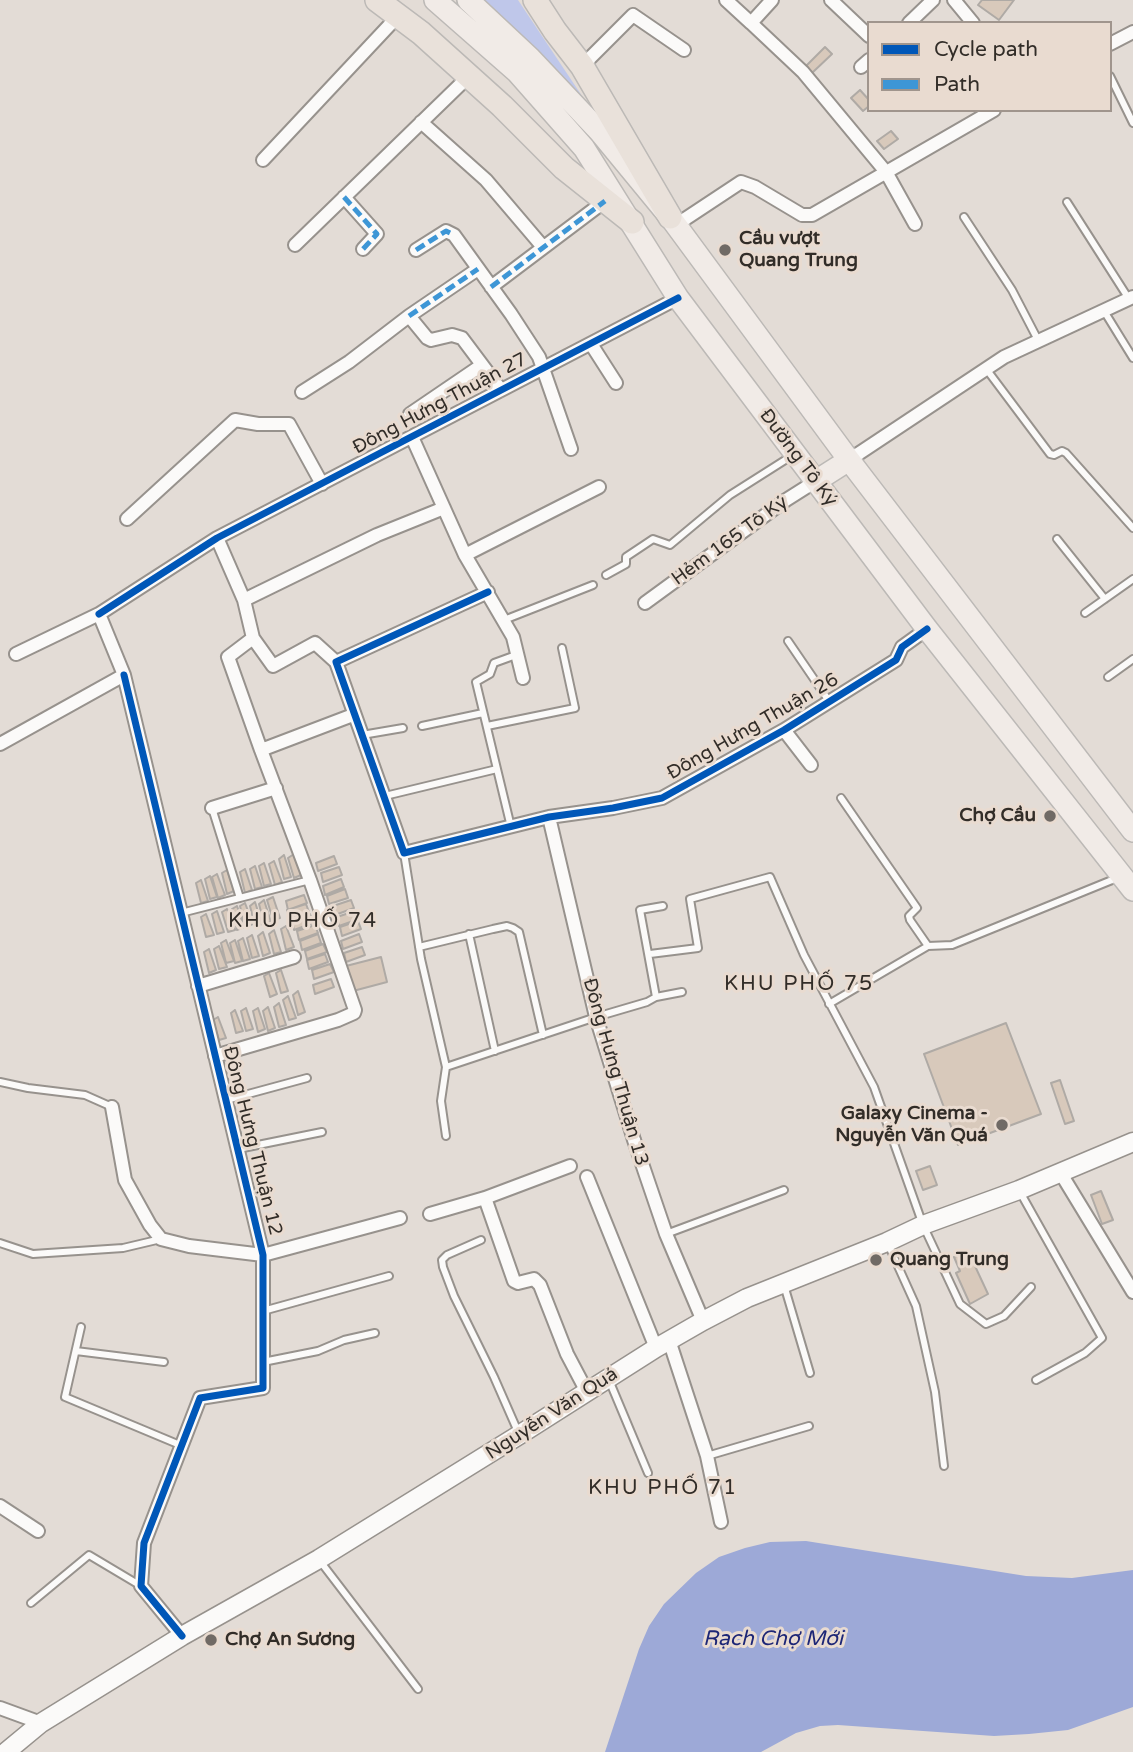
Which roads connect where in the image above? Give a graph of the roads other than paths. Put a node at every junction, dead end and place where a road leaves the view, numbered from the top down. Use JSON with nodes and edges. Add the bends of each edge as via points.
{"nodes":[{"id":1,"x":377,"y":0,"type":"edge"},
{"id":2,"x":435,"y":0,"type":"edge"},
{"id":3,"x":535,"y":0,"type":"edge"},
{"id":4,"x":726,"y":0,"type":"edge"},
{"id":5,"x":772,"y":0,"type":"edge"},
{"id":6,"x":831,"y":0,"type":"edge"},
{"id":7,"x":933,"y":0,"type":"edge"},
{"id":8,"x":954,"y":0,"type":"edge"},
{"id":9,"x":471,"y":12,"type":"edge"},
{"id":10,"x":398,"y":16,"type":"junction"},
{"id":11,"x":911,"y":21,"type":"edge"},
{"id":12,"x":972,"y":21,"type":"edge"},
{"id":13,"x":751,"y":23,"type":"junction"},
{"id":14,"x":1133,"y":32,"type":"edge"},
{"id":15,"x":867,"y":34,"type":"edge"},
{"id":16,"x":1112,"y":43,"type":"edge"},
{"id":17,"x":684,"y":50,"type":"dead end"},
{"id":18,"x":582,"y":66,"type":"junction"},
{"id":19,"x":469,"y":76,"type":"junction"},
{"id":20,"x":1112,"y":80,"type":"edge"},
{"id":21,"x":991,"y":112,"type":"edge"},
{"id":22,"x":421,"y":122,"type":"junction"},
{"id":23,"x":1133,"y":123,"type":"edge"},
{"id":24,"x":263,"y":160,"type":"dead end"},
{"id":25,"x":886,"y":172,"type":"junction"},
{"id":26,"x":344,"y":197,"type":"junction"},
{"id":27,"x":605,"y":201,"type":"junction"},
{"id":28,"x":1066,"y":202,"type":"dead end"},
{"id":29,"x":964,"y":217,"type":"dead end"},
{"id":30,"x":673,"y":221,"type":"junction"},
{"id":31,"x":632,"y":222,"type":"junction"},
{"id":32,"x":915,"y":224,"type":"dead end"},
{"id":33,"x":295,"y":245,"type":"dead end"},
{"id":34,"x":543,"y":247,"type":"junction"},
{"id":35,"x":363,"y":249,"type":"dead end"},
{"id":36,"x":416,"y":250,"type":"dead end"},
{"id":37,"x":478,"y":269,"type":"junction"},
{"id":38,"x":491,"y":287,"type":"junction"},
{"id":39,"x":678,"y":298,"type":"junction"},
{"id":40,"x":1131,"y":298,"type":"edge"},
{"id":41,"x":1104,"y":311,"type":"junction"},
{"id":42,"x":409,"y":316,"type":"junction"},
{"id":43,"x":1038,"y":340,"type":"junction"},
{"id":44,"x":591,"y":344,"type":"junction"},
{"id":45,"x":1133,"y":358,"type":"edge"},
{"id":46,"x":482,"y":365,"type":"junction"},
{"id":47,"x":542,"y":369,"type":"junction"},
{"id":48,"x":988,"y":370,"type":"junction"},
{"id":49,"x":616,"y":383,"type":"dead end"},
{"id":50,"x":501,"y":390,"type":"junction"},
{"id":51,"x":302,"y":392,"type":"dead end"},
{"id":52,"x":410,"y":414,"type":"dead end"},
{"id":53,"x":412,"y":437,"type":"junction"},
{"id":54,"x":571,"y":449,"type":"dead end"},
{"id":55,"x":795,"y":453,"type":"junction"},
{"id":56,"x":849,"y":460,"type":"junction"},
{"id":57,"x":817,"y":481,"type":"junction"},
{"id":58,"x":322,"y":484,"type":"junction"},
{"id":59,"x":599,"y":487,"type":"dead end"},
{"id":60,"x":444,"y":508,"type":"junction"},
{"id":61,"x":127,"y":519,"type":"dead end"},
{"id":62,"x":1133,"y":528,"type":"edge"},
{"id":63,"x":217,"y":538,"type":"junction"},
{"id":64,"x":1057,"y":538,"type":"dead end"},
{"id":65,"x":465,"y":555,"type":"junction"},
{"id":66,"x":606,"y":575,"type":"dead end"},
{"id":67,"x":1133,"y":579,"type":"edge"},
{"id":68,"x":593,"y":585,"type":"dead end"},
{"id":69,"x":488,"y":592,"type":"junction"},
{"id":70,"x":1105,"y":599,"type":"junction"},
{"id":71,"x":244,"y":600,"type":"junction"},
{"id":72,"x":645,"y":603,"type":"dead end"},
{"id":73,"x":1085,"y":612,"type":"dead end"},
{"id":74,"x":99,"y":614,"type":"junction"},
{"id":75,"x":504,"y":620,"type":"junction"},
{"id":76,"x":927,"y":629,"type":"junction"},
{"id":77,"x":253,"y":638,"type":"junction"},
{"id":78,"x":788,"y":641,"type":"dead end"},
{"id":79,"x":562,"y":649,"type":"dead end"},
{"id":80,"x":16,"y":654,"type":"dead end"},
{"id":81,"x":517,"y":655,"type":"junction"},
{"id":82,"x":1133,"y":659,"type":"edge"},
{"id":83,"x":336,"y":662,"type":"junction"},
{"id":84,"x":124,"y":675,"type":"junction"},
{"id":85,"x":1108,"y":677,"type":"dead end"},
{"id":86,"x":523,"y":678,"type":"dead end"},
{"id":87,"x":829,"y":701,"type":"junction"},
{"id":88,"x":483,"y":713,"type":"junction"},
{"id":89,"x":353,"y":715,"type":"junction"},
{"id":90,"x":422,"y":726,"type":"dead end"},
{"id":91,"x":487,"y":726,"type":"junction"},
{"id":92,"x":403,"y":728,"type":"dead end"},
{"id":93,"x":783,"y":730,"type":"junction"},
{"id":94,"x":360,"y":735,"type":"junction"},
{"id":95,"x":0,"y":744,"type":"edge"},
{"id":96,"x":261,"y":750,"type":"junction"},
{"id":97,"x":810,"y":765,"type":"dead end"},
{"id":98,"x":498,"y":769,"type":"junction"},
{"id":99,"x":276,"y":788,"type":"junction"},
{"id":100,"x":383,"y":796,"type":"junction"},
{"id":101,"x":841,"y":798,"type":"dead end"},
{"id":102,"x":212,"y":808,"type":"joint"},
{"id":103,"x":549,"y":817,"type":"junction"},
{"id":104,"x":511,"y":827,"type":"junction"},
{"id":105,"x":1133,"y":831,"type":"edge"},
{"id":106,"x":404,"y":853,"type":"junction"},
{"id":107,"x":310,"y":880,"type":"junction"},
{"id":108,"x":1128,"y":883,"type":"edge"},
{"id":109,"x":240,"y":898,"type":"junction"},
{"id":110,"x":663,"y":906,"type":"dead end"},
{"id":111,"x":181,"y":913,"type":"junction"},
{"id":112,"x":469,"y":934,"type":"junction"},
{"id":113,"x":928,"y":946,"type":"junction"},
{"id":114,"x":419,"y":947,"type":"junction"},
{"id":115,"x":650,"y":954,"type":"junction"},
{"id":116,"x":294,"y":957,"type":"dead end"},
{"id":117,"x":198,"y":986,"type":"junction"},
{"id":118,"x":682,"y":992,"type":"dead end"},
{"id":119,"x":656,"y":997,"type":"junction"},
{"id":120,"x":829,"y":1004,"type":"junction"},
{"id":121,"x":596,"y":1017,"type":"junction"},
{"id":122,"x":543,"y":1035,"type":"junction"},
{"id":123,"x":495,"y":1051,"type":"junction"},
{"id":124,"x":215,"y":1056,"type":"junction"},
{"id":125,"x":446,"y":1067,"type":"junction"},
{"id":126,"x":307,"y":1078,"type":"dead end"},
{"id":127,"x":0,"y":1082,"type":"edge"},
{"id":128,"x":226,"y":1100,"type":"junction"},
{"id":129,"x":112,"y":1107,"type":"joint"},
{"id":130,"x":322,"y":1132,"type":"dead end"},
{"id":131,"x":446,"y":1136,"type":"dead end"},
{"id":132,"x":1133,"y":1142,"type":"edge"},
{"id":133,"x":238,"y":1149,"type":"junction"},
{"id":134,"x":570,"y":1166,"type":"dead end"},
{"id":135,"x":1060,"y":1172,"type":"junction"},
{"id":136,"x":587,"y":1177,"type":"dead end"},
{"id":137,"x":784,"y":1190,"type":"dead end"},
{"id":138,"x":1019,"y":1190,"type":"junction"},
{"id":139,"x":485,"y":1198,"type":"junction"},
{"id":140,"x":430,"y":1214,"type":"dead end"},
{"id":141,"x":400,"y":1218,"type":"dead end"},
{"id":142,"x":923,"y":1225,"type":"junction"},
{"id":143,"x":666,"y":1234,"type":"junction"},
{"id":144,"x":161,"y":1239,"type":"junction"},
{"id":145,"x":481,"y":1240,"type":"dead end"},
{"id":146,"x":887,"y":1242,"type":"junction"},
{"id":147,"x":0,"y":1243,"type":"edge"},
{"id":148,"x":264,"y":1255,"type":"junction"},
{"id":149,"x":388,"y":1276,"type":"dead end"},
{"id":150,"x":783,"y":1283,"type":"junction"},
{"id":151,"x":1031,"y":1287,"type":"dead end"},
{"id":152,"x":1133,"y":1292,"type":"edge"},
{"id":153,"x":263,"y":1311,"type":"junction"},
{"id":154,"x":703,"y":1321,"type":"junction"},
{"id":155,"x":81,"y":1327,"type":"dead end"},
{"id":156,"x":375,"y":1333,"type":"dead end"},
{"id":157,"x":662,"y":1344,"type":"junction"},
{"id":158,"x":76,"y":1351,"type":"junction"},
{"id":159,"x":164,"y":1362,"type":"dead end"},
{"id":160,"x":263,"y":1362,"type":"junction"},
{"id":161,"x":810,"y":1373,"type":"dead end"},
{"id":162,"x":608,"y":1378,"type":"junction"},
{"id":163,"x":1036,"y":1380,"type":"dead end"},
{"id":164,"x":587,"y":1392,"type":"junction"},
{"id":165,"x":808,"y":1426,"type":"dead end"},
{"id":166,"x":519,"y":1435,"type":"junction"},
{"id":167,"x":180,"y":1445,"type":"junction"},
{"id":168,"x":707,"y":1456,"type":"junction"},
{"id":169,"x":944,"y":1466,"type":"dead end"},
{"id":170,"x":648,"y":1473,"type":"dead end"},
{"id":171,"x":0,"y":1506,"type":"edge"},
{"id":172,"x":721,"y":1522,"type":"dead end"},
{"id":173,"x":38,"y":1531,"type":"dead end"},
{"id":174,"x":319,"y":1559,"type":"junction"},
{"id":175,"x":141,"y":1586,"type":"junction"},
{"id":176,"x":31,"y":1603,"type":"dead end"},
{"id":177,"x":182,"y":1636,"type":"junction"},
{"id":178,"x":418,"y":1689,"type":"dead end"},
{"id":179,"x":0,"y":1708,"type":"edge"},
{"id":180,"x":41,"y":1723,"type":"junction"},
{"id":181,"x":13,"y":1750,"type":"edge"}],
"edges":[{"from":1,"to":10,"type":"highway"},
{"from":2,"to":9,"type":"main road"},
{"from":3,"to":18,"type":"highway"},
{"from":4,"to":13,"type":"street"},
{"from":5,"to":13,"type":"street"},
{"from":6,"to":15,"type":"street"},
{"from":7,"to":11,"type":"street"},
{"from":8,"to":12,"type":"street"},
{"from":9,"to":30,"type":"main road","name":"Đường Tô Ký","via":[[530,58],[600,132]]},
{"from":9,"to":31,"type":"main road","name":"Đường Tô Ký","via":[[584,148]]},
{"from":10,"to":19,"type":"highway"},
{"from":10,"to":24,"type":"street"},
{"from":13,"to":25,"type":"street","via":[[803,72]]},
{"from":14,"to":16,"type":"street"},
{"from":17,"to":18,"type":"street","via":[[633,15]]},
{"from":18,"to":30,"type":"highway"},
{"from":19,"to":22,"type":"street"},
{"from":19,"to":27,"type":"highway"},
{"from":20,"to":23,"type":"lane"},
{"from":21,"to":25,"type":"street"},
{"from":22,"to":26,"type":"street"},
{"from":22,"to":34,"type":"street","via":[[486,180]]},
{"from":25,"to":30,"type":"street","via":[[812,215],[802,215],[741,182]]},
{"from":25,"to":32,"type":"street"},
{"from":26,"to":33,"type":"street"},
{"from":26,"to":35,"type":"street","via":[[377,234]]},
{"from":27,"to":31,"type":"highway"},
{"from":27,"to":34,"type":"street"},
{"from":28,"to":40,"type":"lane"},
{"from":29,"to":43,"type":"lane"},
{"from":30,"to":56,"type":"main road","name":"Đường Tô Ký"},
{"from":31,"to":39,"type":"main road","name":"Đường Tô Ký"},
{"from":34,"to":38,"type":"street"},
{"from":36,"to":37,"type":"street","via":[[448,231]]},
{"from":37,"to":38,"type":"street"},
{"from":37,"to":42,"type":"street"},
{"from":38,"to":47,"type":"street","via":[[539,357]]},
{"from":39,"to":44,"type":"street","name":"Đông Hưng Thuận 27"},
{"from":39,"to":55,"type":"main road","name":"Đường Tô Ký"},
{"from":40,"to":41,"type":"street"},
{"from":41,"to":43,"type":"street"},
{"from":41,"to":45,"type":"lane"},
{"from":42,"to":46,"type":"street","via":[[426,338],[462,338]]},
{"from":42,"to":51,"type":"street"},
{"from":43,"to":48,"type":"street"},
{"from":44,"to":47,"type":"street","name":"Đông Hưng Thuận 27"},
{"from":44,"to":49,"type":"street"},
{"from":46,"to":50,"type":"street"},
{"from":46,"to":52,"type":"street"},
{"from":47,"to":50,"type":"street","name":"Đông Hưng Thuận 27"},
{"from":47,"to":54,"type":"street"},
{"from":48,"to":56,"type":"street"},
{"from":48,"to":62,"type":"lane","via":[[1050,454],[1066,453]]},
{"from":50,"to":53,"type":"street","name":"Đông Hưng Thuận 27"},
{"from":53,"to":58,"type":"street","name":"Đông Hưng Thuận 27"},
{"from":53,"to":60,"type":"street"},
{"from":55,"to":57,"type":"main road","name":"Đường Tô Ký"},
{"from":55,"to":66,"type":"lane","via":[[730,495],[670,545],[653,539]]},
{"from":56,"to":57,"type":"main road"},
{"from":56,"to":105,"type":"main road","name":"Đường Tô Ký"},
{"from":57,"to":72,"type":"street","name":"Hẻm 165 Tô Ký"},
{"from":57,"to":76,"type":"main road","name":"Đường Tô Ký"},
{"from":58,"to":61,"type":"street","via":[[289,424],[235,420]]},
{"from":58,"to":63,"type":"street","name":"Đông Hưng Thuận 27"},
{"from":59,"to":65,"type":"street"},
{"from":60,"to":65,"type":"street"},
{"from":60,"to":71,"type":"street"},
{"from":63,"to":71,"type":"street"},
{"from":63,"to":74,"type":"street","name":"Đông Hưng Thuận 27"},
{"from":64,"to":70,"type":"lane"},
{"from":65,"to":69,"type":"street"},
{"from":67,"to":70,"type":"lane"},
{"from":68,"to":75,"type":"lane"},
{"from":69,"to":75,"type":"street"},
{"from":69,"to":83,"type":"street"},
{"from":70,"to":73,"type":"lane"},
{"from":71,"to":77,"type":"street"},
{"from":74,"to":80,"type":"street","name":"Đông Hưng Thuận 27"},
{"from":74,"to":84,"type":"street","name":"Đông Hưng Thuận 12"},
{"from":75,"to":81,"type":"street"},
{"from":76,"to":87,"type":"street","name":"Đông Hưng Thuận 26","via":[[902,647],[896,660]]},
{"from":76,"to":108,"type":"main road","name":"Đường Tô Ký"},
{"from":77,"to":83,"type":"street","via":[[274,666],[315,643]]},
{"from":77,"to":96,"type":"street","via":[[228,657]]},
{"from":78,"to":87,"type":"lane"},
{"from":79,"to":91,"type":"lane","via":[[575,708]]},
{"from":81,"to":86,"type":"street"},
{"from":81,"to":88,"type":"lane","via":[[494,663],[490,674],[476,681]]},
{"from":82,"to":85,"type":"lane"},
{"from":83,"to":89,"type":"street"},
{"from":84,"to":95,"type":"street"},
{"from":84,"to":111,"type":"street","name":"Đông Hưng Thuận 12"},
{"from":87,"to":93,"type":"street","name":"Đông Hưng Thuận 26"},
{"from":88,"to":90,"type":"lane"},
{"from":88,"to":91,"type":"lane"},
{"from":89,"to":94,"type":"street"},
{"from":89,"to":96,"type":"street"},
{"from":91,"to":98,"type":"lane"},
{"from":92,"to":94,"type":"lane"},
{"from":93,"to":97,"type":"street"},
{"from":93,"to":103,"type":"street","name":"Đông Hưng Thuận 26","via":[[662,798]]},
{"from":94,"to":100,"type":"street"},
{"from":96,"to":99,"type":"street"},
{"from":98,"to":100,"type":"lane"},
{"from":98,"to":104,"type":"lane"},
{"from":99,"to":102,"type":"street"},
{"from":99,"to":107,"type":"street"},
{"from":100,"to":106,"type":"street"},
{"from":101,"to":113,"type":"lane","via":[[917,908],[910,920]]},
{"from":102,"to":109,"type":"lane"},
{"from":103,"to":104,"type":"street","name":"Đông Hưng Thuận 26"},
{"from":103,"to":121,"type":"street","name":"Đông Hưng Thuận 13"},
{"from":104,"to":106,"type":"street","name":"Đông Hưng Thuận 26"},
{"from":106,"to":114,"type":"lane"},
{"from":107,"to":109,"type":"lane"},
{"from":107,"to":124,"type":"street","via":[[354,1013]]},
{"from":108,"to":113,"type":"lane","via":[[952,945]]},
{"from":109,"to":111,"type":"lane"},
{"from":110,"to":115,"type":"lane","via":[[640,910]]},
{"from":111,"to":117,"type":"street","name":"Đông Hưng Thuận 12"},
{"from":112,"to":114,"type":"lane"},
{"from":112,"to":122,"type":"lane","via":[[507,926],[519,932]]},
{"from":112,"to":123,"type":"lane"},
{"from":113,"to":120,"type":"lane"},
{"from":114,"to":125,"type":"lane"},
{"from":115,"to":119,"type":"lane"},
{"from":115,"to":120,"type":"lane","via":[[698,948],[690,899],[770,877]]},
{"from":116,"to":117,"type":"street"},
{"from":117,"to":124,"type":"street","name":"Đông Hưng Thuận 12"},
{"from":118,"to":119,"type":"lane"},
{"from":119,"to":121,"type":"lane"},
{"from":120,"to":142,"type":"lane","via":[[874,1087]]},
{"from":121,"to":122,"type":"lane"},
{"from":121,"to":143,"type":"street","name":"Đông Hưng Thuận 13"},
{"from":122,"to":123,"type":"lane"},
{"from":123,"to":125,"type":"lane"},
{"from":124,"to":128,"type":"street","name":"Đông Hưng Thuận 12"},
{"from":125,"to":131,"type":"lane","via":[[441,1101]]},
{"from":126,"to":128,"type":"lane"},
{"from":127,"to":129,"type":"lane","via":[[85,1095]]},
{"from":128,"to":133,"type":"street","name":"Đông Hưng Thuận 12"},
{"from":129,"to":144,"type":"street","via":[[125,1180]]},
{"from":130,"to":133,"type":"lane"},
{"from":132,"to":135,"type":"main road","name":"Nguyễn Văn Quá"},
{"from":133,"to":148,"type":"street","name":"Đông Hưng Thuận 12"},
{"from":134,"to":139,"type":"street"},
{"from":135,"to":138,"type":"main road","name":"Nguyễn Văn Quá"},
{"from":135,"to":152,"type":"street"},
{"from":136,"to":157,"type":"street"},
{"from":137,"to":143,"type":"lane"},
{"from":138,"to":142,"type":"main road","name":"Nguyễn Văn Quá"},
{"from":138,"to":163,"type":"lane","via":[[1102,1338]]},
{"from":139,"to":140,"type":"street"},
{"from":139,"to":164,"type":"street","via":[[514,1281],[534,1279],[540,1285]]},
{"from":141,"to":148,"type":"street"},
{"from":142,"to":146,"type":"main road","name":"Nguyễn Văn Quá"},
{"from":142,"to":151,"type":"lane","via":[[960,1304],[986,1324],[1004,1316]]},
{"from":143,"to":154,"type":"street","name":"Đông Hưng Thuận 13"},
{"from":144,"to":147,"type":"lane","via":[[124,1248],[33,1254]]},
{"from":144,"to":148,"type":"street"},
{"from":145,"to":166,"type":"lane","via":[[447,1255],[443,1267]]},
{"from":146,"to":150,"type":"main road","name":"Nguyễn Văn Quá"},
{"from":146,"to":169,"type":"lane","via":[[916,1306],[935,1392]]},
{"from":148,"to":153,"type":"street","name":"Đông Hưng Thuận 12"},
{"from":149,"to":153,"type":"lane"},
{"from":150,"to":154,"type":"main road","name":"Nguyễn Văn Quá"},
{"from":150,"to":161,"type":"lane"},
{"from":153,"to":160,"type":"street","name":"Đông Hưng Thuận 12"},
{"from":154,"to":157,"type":"main road","name":"Nguyễn Văn Quá"},
{"from":155,"to":158,"type":"lane"},
{"from":156,"to":160,"type":"lane"},
{"from":157,"to":162,"type":"main road","name":"Nguyễn Văn Quá"},
{"from":157,"to":168,"type":"street"},
{"from":158,"to":159,"type":"lane"},
{"from":158,"to":167,"type":"lane","via":[[65,1397]]},
{"from":160,"to":167,"type":"street","name":"Đông Hưng Thuận 12","via":[[263,1388],[200,1398]]},
{"from":162,"to":164,"type":"main road","name":"Nguyễn Văn Quá"},
{"from":162,"to":170,"type":"lane"},
{"from":164,"to":166,"type":"main road","name":"Nguyễn Văn Quá"},
{"from":165,"to":168,"type":"lane"},
{"from":166,"to":174,"type":"main road","name":"Nguyễn Văn Quá"},
{"from":167,"to":175,"type":"street","name":"Đông Hưng Thuận 12","via":[[144,1543]]},
{"from":168,"to":172,"type":"street"},
{"from":171,"to":173,"type":"street"},
{"from":174,"to":177,"type":"main road","name":"Nguyễn Văn Quá"},
{"from":174,"to":178,"type":"lane"},
{"from":175,"to":176,"type":"lane","via":[[89,1555]]},
{"from":175,"to":177,"type":"street"},
{"from":177,"to":180,"type":"main road","name":"Nguyễn Văn Quá"},
{"from":179,"to":180,"type":"street"},
{"from":180,"to":181,"type":"main road","name":"Nguyễn Văn Quá"}]}
